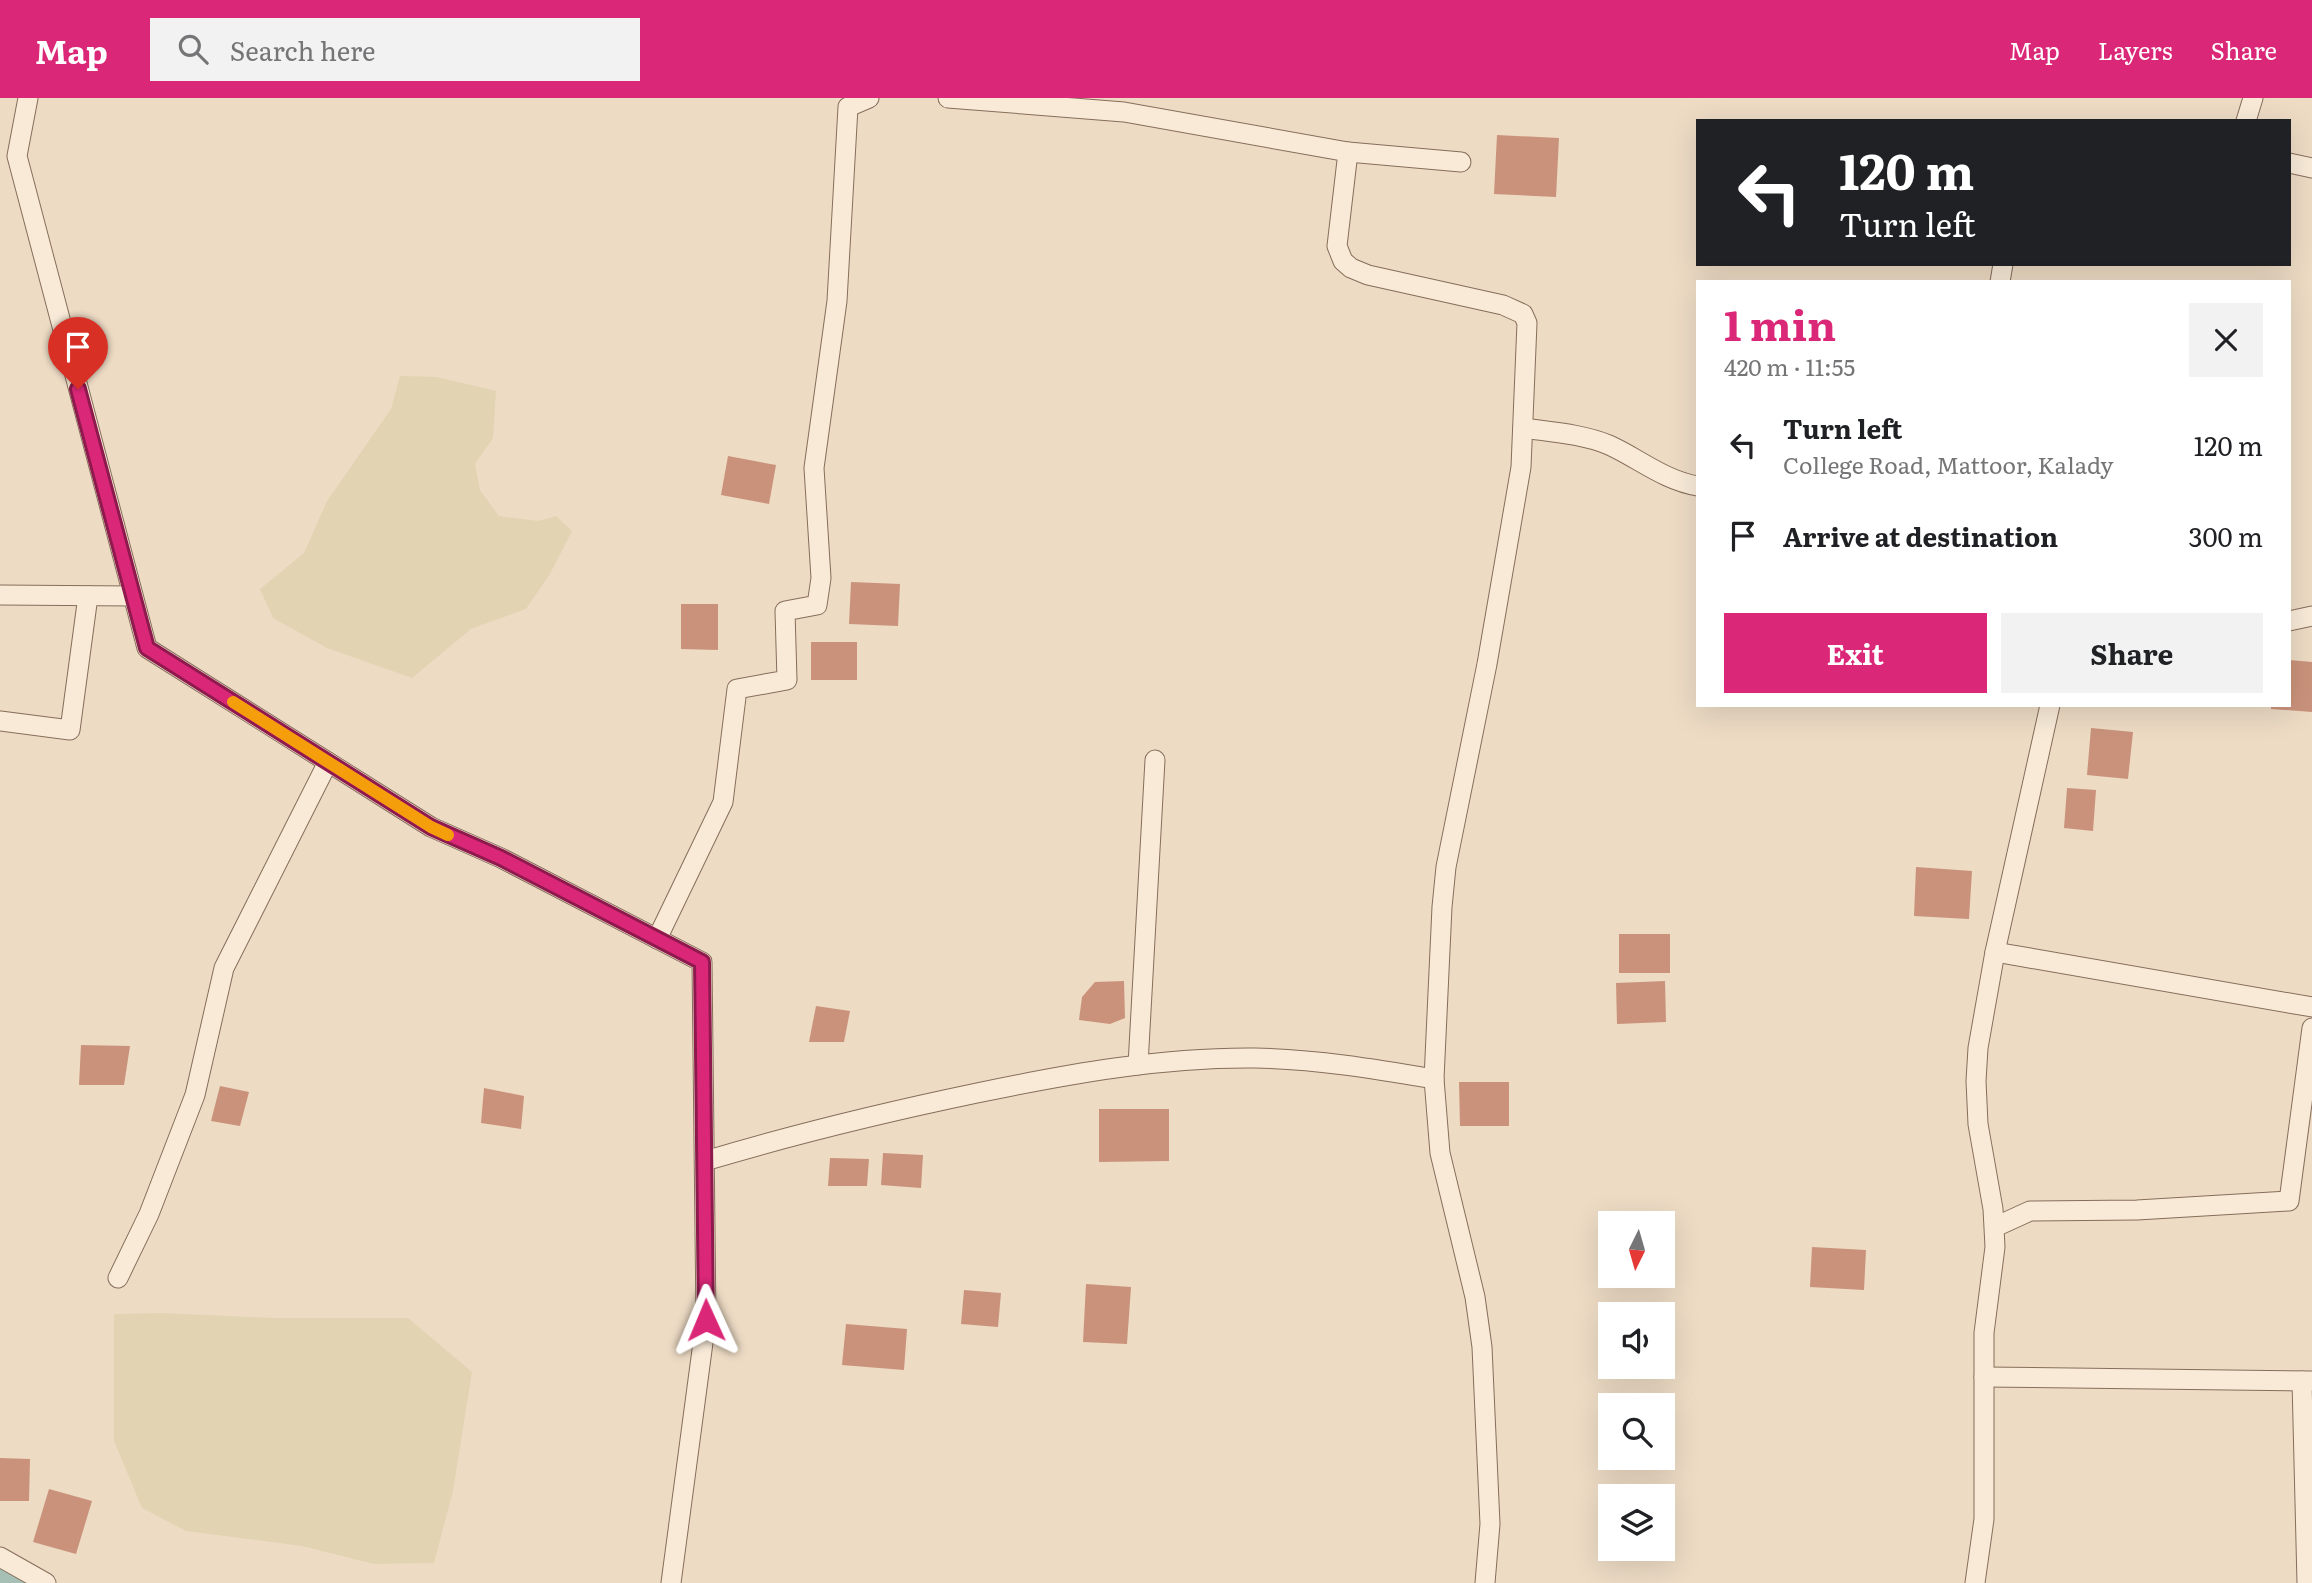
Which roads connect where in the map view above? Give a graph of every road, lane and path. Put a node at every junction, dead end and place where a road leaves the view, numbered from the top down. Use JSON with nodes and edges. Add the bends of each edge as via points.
{"nodes":[{"id":1,"x":28,"y":98,"type":"edge"},
{"id":2,"x":869,"y":98,"type":"edge"},
{"id":3,"x":947,"y":98,"type":"edge"},
{"id":4,"x":2253,"y":98,"type":"edge"},
{"id":5,"x":2247,"y":119,"type":"edge"},
{"id":6,"x":1349,"y":152,"type":"junction"},
{"id":7,"x":1461,"y":162,"type":"dead end"},
{"id":8,"x":2291,"y":164,"type":"edge"},
{"id":9,"x":2312,"y":169,"type":"edge"},
{"id":10,"x":1523,"y":428,"type":"junction"},
{"id":11,"x":1696,"y":485,"type":"edge"},
{"id":12,"x":0,"y":595,"type":"edge"},
{"id":13,"x":88,"y":596,"type":"junction"},
{"id":14,"x":133,"y":596,"type":"junction"},
{"id":15,"x":2312,"y":615,"type":"edge"},
{"id":16,"x":2291,"y":620,"type":"edge"},
{"id":17,"x":2050,"y":707,"type":"edge"},
{"id":18,"x":0,"y":721,"type":"edge"},
{"id":19,"x":1155,"y":760,"type":"dead end"},
{"id":20,"x":328,"y":762,"type":"junction"},
{"id":21,"x":657,"y":939,"type":"junction"},
{"id":22,"x":1995,"y":952,"type":"junction"},
{"id":23,"x":2312,"y":1007,"type":"edge"},
{"id":24,"x":2312,"y":1028,"type":"edge"},
{"id":25,"x":1138,"y":1065,"type":"junction"},
{"id":26,"x":1434,"y":1079,"type":"junction"},
{"id":27,"x":2308,"y":1084,"type":"edge"},
{"id":28,"x":2304,"y":1151,"type":"edge"},
{"id":29,"x":705,"y":1161,"type":"junction"},
{"id":30,"x":1995,"y":1227,"type":"junction"},
{"id":31,"x":118,"y":1278,"type":"dead end"},
{"id":32,"x":1984,"y":1377,"type":"junction"},
{"id":33,"x":2307,"y":1381,"type":"edge"},
{"id":34,"x":0,"y":1557,"type":"edge"},
{"id":35,"x":46,"y":1583,"type":"edge"},
{"id":36,"x":671,"y":1583,"type":"edge"},
{"id":37,"x":1485,"y":1583,"type":"edge"},
{"id":38,"x":1975,"y":1583,"type":"edge"},
{"id":39,"x":2307,"y":1583,"type":"edge"}],
"edges":[{"from":1,"to":14,"type":"street","via":[[18,156]]},
{"from":2,"to":21,"type":"street","via":[[848,107],[837,301],[814,468],[821,578],[817,605],[785,611],[787,680],[737,689],[723,802]]},
{"from":3,"to":6,"type":"street","via":[[1124,112]]},
{"from":4,"to":5,"type":"street"},
{"from":6,"to":7,"type":"street"},
{"from":6,"to":10,"type":"street","via":[[1337,246],[1343,261],[1368,275],[1503,305],[1523,314],[1527,323]]},
{"from":8,"to":9,"type":"street"},
{"from":10,"to":11,"type":"street","via":[[1591,439],[1667,477]]},
{"from":10,"to":26,"type":"street","via":[[1521,467],[1487,664],[1446,867]]},
{"from":12,"to":13,"type":"street"},
{"from":13,"to":14,"type":"street"},
{"from":13,"to":18,"type":"street","via":[[70,730]]},
{"from":14,"to":20,"type":"street","via":[[147,648]]},
{"from":15,"to":16,"type":"street"},
{"from":17,"to":22,"type":"street"},
{"from":19,"to":25,"type":"street"},
{"from":20,"to":21,"type":"street","via":[[431,827]]},
{"from":20,"to":31,"type":"street","via":[[224,968],[195,1095],[149,1214]]},
{"from":21,"to":29,"type":"street","via":[[702,962]]},
{"from":22,"to":23,"type":"street"},
{"from":22,"to":30,"type":"street","via":[[1976,1081],[1978,1124]]},
{"from":24,"to":27,"type":"street"},
{"from":25,"to":26,"type":"street","via":[[1253,1058]]},
{"from":25,"to":29,"type":"street","via":[[1049,1078],[918,1106]]},
{"from":26,"to":37,"type":"street","via":[[1440,1153],[1475,1297],[1482,1347],[1490,1524]]},
{"from":27,"to":28,"type":"street"},
{"from":28,"to":30,"type":"street","via":[[2290,1201],[2030,1211]]},
{"from":29,"to":36,"type":"street","via":[[706,1320]]},
{"from":30,"to":32,"type":"street"},
{"from":32,"to":33,"type":"street"},
{"from":32,"to":38,"type":"street","via":[[1984,1519]]},
{"from":33,"to":39,"type":"street"},
{"from":34,"to":35,"type":"street"}]}
